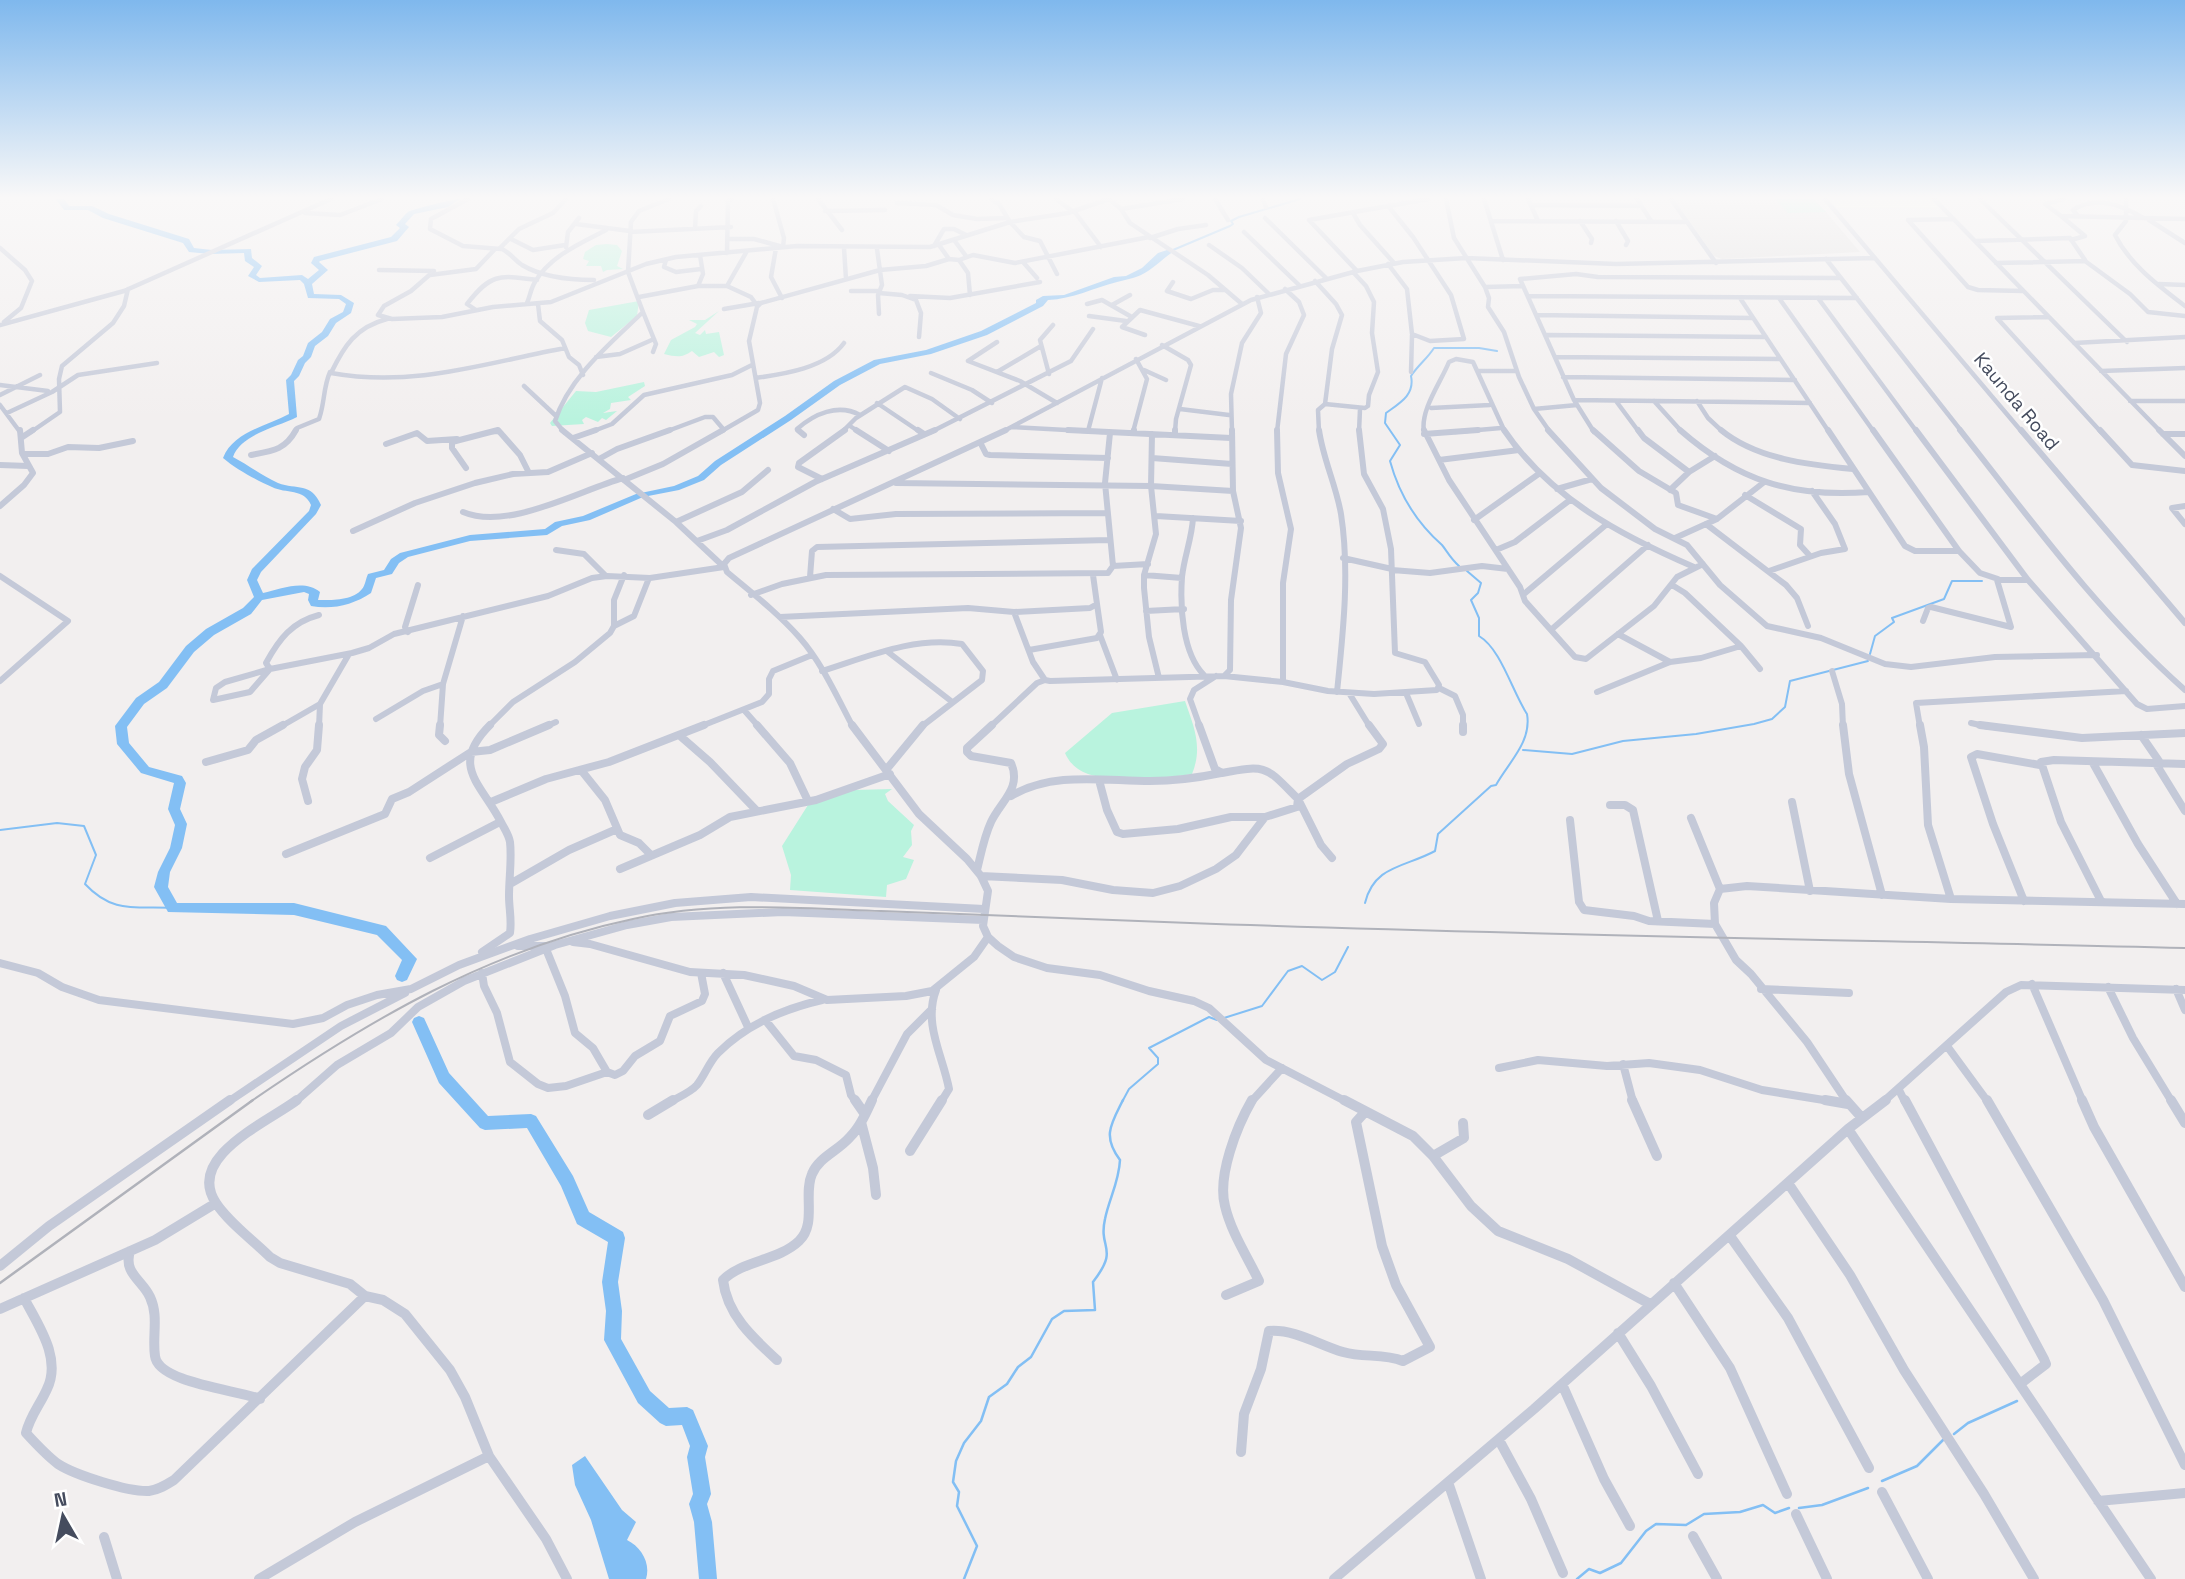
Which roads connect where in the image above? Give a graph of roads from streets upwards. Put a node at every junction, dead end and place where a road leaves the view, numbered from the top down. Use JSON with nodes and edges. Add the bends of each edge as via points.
{"nodes":[{"id":1,"x":544,"y":272,"type":"edge"},
{"id":2,"x":628,"y":272,"type":"edge"},
{"id":3,"x":27,"y":273,"type":"edge"},
{"id":4,"x":166,"y":273,"type":"edge"},
{"id":5,"x":432,"y":273,"type":"edge"},
{"id":6,"x":447,"y":273,"type":"edge"},
{"id":7,"x":545,"y":273,"type":"edge"},
{"id":8,"x":626,"y":273,"type":"edge"},
{"id":9,"x":702,"y":273,"type":"edge"},
{"id":10,"x":735,"y":273,"type":"edge"},
{"id":11,"x":771,"y":273,"type":"edge"},
{"id":12,"x":846,"y":273,"type":"edge"},
{"id":13,"x":870,"y":273,"type":"edge"},
{"id":14,"x":880,"y":273,"type":"edge"},
{"id":15,"x":968,"y":273,"type":"edge"},
{"id":16,"x":1032,"y":273,"type":"edge"},
{"id":17,"x":1204,"y":273,"type":"edge"},
{"id":18,"x":1247,"y":273,"type":"edge"},
{"id":19,"x":1286,"y":273,"type":"edge"},
{"id":20,"x":1321,"y":273,"type":"edge"},
{"id":21,"x":1348,"y":273,"type":"edge"},
{"id":22,"x":1356,"y":273,"type":"edge"},
{"id":23,"x":1397,"y":273,"type":"edge"},
{"id":24,"x":1437,"y":273,"type":"edge"},
{"id":25,"x":1475,"y":273,"type":"edge"},
{"id":26,"x":1604,"y":273,"type":"edge"},
{"id":27,"x":1837,"y":273,"type":"edge"},
{"id":28,"x":1887,"y":273,"type":"edge"},
{"id":29,"x":1955,"y":273,"type":"edge"},
{"id":30,"x":2006,"y":273,"type":"edge"},
{"id":31,"x":2055,"y":273,"type":"edge"},
{"id":32,"x":2101,"y":273,"type":"edge"},
{"id":33,"x":2146,"y":273,"type":"edge"},
{"id":34,"x":429,"y":275,"type":"junction"},
{"id":35,"x":1607,"y":277,"type":"junction"},
{"id":36,"x":1326,"y":278,"type":"junction"},
{"id":37,"x":1841,"y":278,"type":"junction"},
{"id":38,"x":846,"y":279,"type":"junction"},
{"id":39,"x":537,"y":280,"type":"junction"},
{"id":40,"x":602,"y":280,"type":"junction"},
{"id":41,"x":1315,"y":281,"type":"junction"},
{"id":42,"x":1173,"y":282,"type":"dead end"},
{"id":43,"x":2159,"y":284,"type":"junction"},
{"id":44,"x":1299,"y":285,"type":"junction"},
{"id":45,"x":2185,"y":285,"type":"edge"},
{"id":46,"x":698,"y":286,"type":"junction"},
{"id":47,"x":727,"y":286,"type":"junction"},
{"id":48,"x":1523,"y":286,"type":"junction"},
{"id":49,"x":1485,"y":287,"type":"junction"},
{"id":50,"x":128,"y":289,"type":"junction"},
{"id":51,"x":1285,"y":289,"type":"junction"},
{"id":52,"x":1225,"y":290,"type":"junction"},
{"id":53,"x":2023,"y":290,"type":"junction"},
{"id":54,"x":850,"y":291,"type":"dead end"},
{"id":55,"x":879,"y":292,"type":"junction"},
{"id":56,"x":1268,"y":293,"type":"junction"},
{"id":57,"x":781,"y":295,"type":"junction"},
{"id":58,"x":970,"y":295,"type":"junction"},
{"id":59,"x":1130,"y":295,"type":"dead end"},
{"id":60,"x":911,"y":296,"type":"junction"},
{"id":61,"x":1528,"y":296,"type":"junction"},
{"id":62,"x":639,"y":297,"type":"junction"},
{"id":63,"x":1257,"y":297,"type":"junction"},
{"id":64,"x":1740,"y":298,"type":"junction"},
{"id":65,"x":1779,"y":298,"type":"junction"},
{"id":66,"x":1818,"y":298,"type":"junction"},
{"id":67,"x":1857,"y":298,"type":"junction"},
{"id":68,"x":764,"y":302,"type":"junction"},
{"id":69,"x":527,"y":303,"type":"junction"},
{"id":70,"x":538,"y":304,"type":"junction"},
{"id":71,"x":756,"y":304,"type":"junction"},
{"id":72,"x":1087,"y":304,"type":"dead end"},
{"id":73,"x":1112,"y":304,"type":"junction"},
{"id":74,"x":1242,"y":304,"type":"junction"},
{"id":75,"x":2185,"y":306,"type":"edge"},
{"id":76,"x":724,"y":309,"type":"dead end"},
{"id":77,"x":476,"y":310,"type":"junction"},
{"id":78,"x":643,"y":312,"type":"junction"},
{"id":79,"x":377,"y":313,"type":"junction"},
{"id":80,"x":879,"y":314,"type":"dead end"},
{"id":81,"x":1537,"y":315,"type":"junction"},
{"id":82,"x":1089,"y":316,"type":"dead end"},
{"id":83,"x":1129,"y":316,"type":"junction"},
{"id":84,"x":2185,"y":316,"type":"edge"},
{"id":85,"x":2049,"y":317,"type":"junction"},
{"id":86,"x":1753,"y":318,"type":"junction"},
{"id":87,"x":391,"y":319,"type":"junction"},
{"id":88,"x":0,"y":325,"type":"edge"},
{"id":89,"x":1053,"y":325,"type":"dead end"},
{"id":90,"x":368,"y":327,"type":"junction"},
{"id":91,"x":1199,"y":327,"type":"junction"},
{"id":92,"x":1093,"y":329,"type":"dead end"},
{"id":93,"x":1412,"y":334,"type":"junction"},
{"id":94,"x":1145,"y":335,"type":"dead end"},
{"id":95,"x":1547,"y":335,"type":"junction"},
{"id":96,"x":919,"y":337,"type":"dead end"},
{"id":97,"x":1766,"y":337,"type":"junction"},
{"id":98,"x":2185,"y":337,"type":"edge"},
{"id":99,"x":654,"y":339,"type":"junction"},
{"id":100,"x":997,"y":342,"type":"dead end"},
{"id":101,"x":2127,"y":342,"type":"junction"},
{"id":102,"x":844,"y":343,"type":"dead end"},
{"id":103,"x":2074,"y":343,"type":"junction"},
{"id":104,"x":1163,"y":345,"type":"junction"},
{"id":105,"x":1041,"y":346,"type":"junction"},
{"id":106,"x":565,"y":348,"type":"junction"},
{"id":107,"x":653,"y":352,"type":"dead end"},
{"id":108,"x":596,"y":357,"type":"junction"},
{"id":109,"x":1556,"y":357,"type":"junction"},
{"id":110,"x":1136,"y":359,"type":"junction"},
{"id":111,"x":1780,"y":359,"type":"junction"},
{"id":112,"x":157,"y":363,"type":"dead end"},
{"id":113,"x":752,"y":365,"type":"junction"},
{"id":114,"x":2185,"y":368,"type":"edge"},
{"id":115,"x":1144,"y":370,"type":"junction"},
{"id":116,"x":1478,"y":371,"type":"junction"},
{"id":117,"x":1517,"y":371,"type":"junction"},
{"id":118,"x":2101,"y":371,"type":"junction"},
{"id":119,"x":330,"y":372,"type":"junction"},
{"id":120,"x":997,"y":372,"type":"junction"},
{"id":121,"x":1412,"y":372,"type":"dead end"},
{"id":122,"x":931,"y":373,"type":"dead end"},
{"id":123,"x":40,"y":374,"type":"dead end"},
{"id":124,"x":1049,"y":374,"type":"junction"},
{"id":125,"x":583,"y":375,"type":"junction"},
{"id":126,"x":1563,"y":377,"type":"junction"},
{"id":127,"x":755,"y":378,"type":"junction"},
{"id":128,"x":1102,"y":378,"type":"junction"},
{"id":129,"x":1166,"y":380,"type":"dead end"},
{"id":130,"x":1795,"y":380,"type":"junction"},
{"id":131,"x":0,"y":385,"type":"edge"},
{"id":132,"x":1026,"y":385,"type":"junction"},
{"id":133,"x":60,"y":386,"type":"junction"},
{"id":134,"x":524,"y":386,"type":"dead end"},
{"id":135,"x":19,"y":388,"type":"junction"},
{"id":136,"x":52,"y":391,"type":"junction"},
{"id":137,"x":0,"y":395,"type":"edge"},
{"id":138,"x":1616,"y":401,"type":"junction"},
{"id":139,"x":1654,"y":401,"type":"junction"},
{"id":140,"x":1697,"y":401,"type":"junction"},
{"id":141,"x":2130,"y":401,"type":"junction"},
{"id":142,"x":2185,"y":401,"type":"edge"},
{"id":143,"x":1575,"y":402,"type":"junction"},
{"id":144,"x":877,"y":403,"type":"junction"},
{"id":145,"x":992,"y":403,"type":"junction"},
{"id":146,"x":1057,"y":403,"type":"junction"},
{"id":147,"x":1325,"y":404,"type":"junction"},
{"id":148,"x":1810,"y":404,"type":"junction"},
{"id":149,"x":0,"y":405,"type":"edge"},
{"id":150,"x":1490,"y":405,"type":"junction"},
{"id":151,"x":1431,"y":408,"type":"junction"},
{"id":152,"x":1180,"y":409,"type":"junction"},
{"id":153,"x":1360,"y":409,"type":"junction"},
{"id":154,"x":1534,"y":409,"type":"junction"},
{"id":155,"x":8,"y":414,"type":"junction"},
{"id":156,"x":555,"y":415,"type":"junction"},
{"id":157,"x":860,"y":415,"type":"junction"},
{"id":158,"x":1229,"y":415,"type":"junction"},
{"id":159,"x":0,"y":418,"type":"edge"},
{"id":160,"x":960,"y":419,"type":"junction"},
{"id":161,"x":850,"y":426,"type":"junction"},
{"id":162,"x":1012,"y":427,"type":"junction"},
{"id":163,"x":1501,"y":428,"type":"junction"},
{"id":164,"x":724,"y":430,"type":"junction"},
{"id":165,"x":1088,"y":431,"type":"junction"},
{"id":166,"x":1110,"y":433,"type":"junction"},
{"id":167,"x":1133,"y":433,"type":"junction"},
{"id":168,"x":924,"y":434,"type":"junction"},
{"id":169,"x":1152,"y":434,"type":"junction"},
{"id":170,"x":1424,"y":434,"type":"junction"},
{"id":171,"x":2162,"y":434,"type":"junction"},
{"id":172,"x":2185,"y":434,"type":"edge"},
{"id":173,"x":804,"y":435,"type":"dead end"},
{"id":174,"x":1175,"y":435,"type":"junction"},
{"id":175,"x":21,"y":438,"type":"junction"},
{"id":176,"x":573,"y":438,"type":"junction"},
{"id":177,"x":1231,"y":438,"type":"junction"},
{"id":178,"x":458,"y":439,"type":"junction"},
{"id":179,"x":133,"y":441,"type":"dead end"},
{"id":180,"x":980,"y":442,"type":"junction"},
{"id":181,"x":386,"y":444,"type":"dead end"},
{"id":182,"x":1519,"y":450,"type":"junction"},
{"id":183,"x":889,"y":451,"type":"junction"},
{"id":184,"x":592,"y":453,"type":"junction"},
{"id":185,"x":23,"y":454,"type":"junction"},
{"id":186,"x":251,"y":455,"type":"dead end"},
{"id":187,"x":1716,"y":456,"type":"junction"},
{"id":188,"x":2185,"y":456,"type":"edge"},
{"id":189,"x":1108,"y":458,"type":"junction"},
{"id":190,"x":1152,"y":458,"type":"junction"},
{"id":191,"x":599,"y":459,"type":"junction"},
{"id":192,"x":1439,"y":460,"type":"junction"},
{"id":193,"x":1232,"y":464,"type":"junction"},
{"id":194,"x":0,"y":465,"type":"edge"},
{"id":195,"x":28,"y":466,"type":"junction"},
{"id":196,"x":466,"y":468,"type":"dead end"},
{"id":197,"x":1853,"y":469,"type":"junction"},
{"id":198,"x":768,"y":470,"type":"dead end"},
{"id":199,"x":2185,"y":471,"type":"edge"},
{"id":200,"x":1689,"y":472,"type":"junction"},
{"id":201,"x":528,"y":473,"type":"junction"},
{"id":202,"x":1540,"y":473,"type":"junction"},
{"id":203,"x":624,"y":479,"type":"junction"},
{"id":204,"x":1592,"y":479,"type":"junction"},
{"id":205,"x":822,"y":480,"type":"junction"},
{"id":206,"x":892,"y":482,"type":"junction"},
{"id":207,"x":1763,"y":483,"type":"junction"},
{"id":208,"x":1106,"y":486,"type":"junction"},
{"id":209,"x":1151,"y":486,"type":"junction"},
{"id":210,"x":1557,"y":489,"type":"junction"},
{"id":211,"x":1670,"y":489,"type":"junction"},
{"id":212,"x":1233,"y":491,"type":"junction"},
{"id":213,"x":1812,"y":491,"type":"junction"},
{"id":214,"x":1869,"y":492,"type":"junction"},
{"id":215,"x":1745,"y":495,"type":"junction"},
{"id":216,"x":1570,"y":500,"type":"junction"},
{"id":217,"x":0,"y":506,"type":"edge"},
{"id":218,"x":2185,"y":506,"type":"edge"},
{"id":219,"x":834,"y":509,"type":"junction"},
{"id":220,"x":463,"y":512,"type":"dead end"},
{"id":221,"x":1106,"y":513,"type":"junction"},
{"id":222,"x":1156,"y":516,"type":"junction"},
{"id":223,"x":1193,"y":519,"type":"junction"},
{"id":224,"x":1717,"y":519,"type":"junction"},
{"id":225,"x":1474,"y":520,"type":"junction"},
{"id":226,"x":1241,"y":521,"type":"junction"},
{"id":227,"x":676,"y":522,"type":"junction"},
{"id":228,"x":1607,"y":524,"type":"junction"},
{"id":229,"x":1706,"y":524,"type":"junction"},
{"id":230,"x":2185,"y":524,"type":"edge"},
{"id":231,"x":353,"y":531,"type":"dead end"},
{"id":232,"x":1675,"y":538,"type":"junction"},
{"id":233,"x":1108,"y":540,"type":"junction"},
{"id":234,"x":697,"y":541,"type":"junction"},
{"id":235,"x":1647,"y":545,"type":"junction"},
{"id":236,"x":556,"y":550,"type":"dead end"},
{"id":237,"x":1496,"y":550,"type":"junction"},
{"id":238,"x":1959,"y":551,"type":"junction"},
{"id":239,"x":1810,"y":556,"type":"junction"},
{"id":240,"x":1343,"y":558,"type":"junction"},
{"id":241,"x":1147,"y":564,"type":"junction"},
{"id":242,"x":1703,"y":564,"type":"junction"},
{"id":243,"x":1113,"y":566,"type":"junction"},
{"id":244,"x":724,"y":567,"type":"junction"},
{"id":245,"x":1694,"y":567,"type":"junction"},
{"id":246,"x":1392,"y":569,"type":"junction"},
{"id":247,"x":1508,"y":569,"type":"junction"},
{"id":248,"x":1769,"y":571,"type":"junction"},
{"id":249,"x":605,"y":575,"type":"junction"},
{"id":250,"x":624,"y":575,"type":"junction"},
{"id":251,"x":1093,"y":575,"type":"junction"},
{"id":252,"x":1144,"y":575,"type":"junction"},
{"id":253,"x":0,"y":576,"type":"edge"},
{"id":254,"x":810,"y":577,"type":"junction"},
{"id":255,"x":649,"y":578,"type":"junction"},
{"id":256,"x":1182,"y":578,"type":"junction"},
{"id":257,"x":1998,"y":579,"type":"junction"},
{"id":258,"x":2028,"y":580,"type":"junction"},
{"id":259,"x":1672,"y":585,"type":"junction"},
{"id":260,"x":418,"y":586,"type":"dead end"},
{"id":261,"x":1524,"y":594,"type":"junction"},
{"id":262,"x":751,"y":595,"type":"junction"},
{"id":263,"x":1097,"y":604,"type":"junction"},
{"id":264,"x":1184,"y":609,"type":"junction"},
{"id":265,"x":1146,"y":611,"type":"junction"},
{"id":266,"x":1014,"y":612,"type":"junction"},
{"id":267,"x":319,"y":615,"type":"dead end"},
{"id":268,"x":463,"y":616,"type":"junction"},
{"id":269,"x":780,"y":617,"type":"junction"},
{"id":270,"x":1923,"y":621,"type":"dead end"},
{"id":271,"x":2185,"y":623,"type":"edge"},
{"id":272,"x":614,"y":626,"type":"junction"},
{"id":273,"x":1808,"y":626,"type":"dead end"},
{"id":274,"x":1552,"y":629,"type":"junction"},
{"id":275,"x":408,"y":632,"type":"junction"},
{"id":276,"x":1618,"y":634,"type":"junction"},
{"id":277,"x":1100,"y":635,"type":"junction"},
{"id":278,"x":1741,"y":646,"type":"junction"},
{"id":279,"x":1030,"y":650,"type":"junction"},
{"id":280,"x":888,"y":652,"type":"junction"},
{"id":281,"x":350,"y":653,"type":"junction"},
{"id":282,"x":2097,"y":655,"type":"junction"},
{"id":283,"x":812,"y":656,"type":"junction"},
{"id":284,"x":1670,"y":662,"type":"junction"},
{"id":285,"x":270,"y":669,"type":"junction"},
{"id":286,"x":1760,"y":669,"type":"dead end"},
{"id":287,"x":822,"y":671,"type":"junction"},
{"id":288,"x":1832,"y":671,"type":"dead end"},
{"id":289,"x":1205,"y":676,"type":"junction"},
{"id":290,"x":1220,"y":676,"type":"junction"},
{"id":291,"x":1159,"y":678,"type":"junction"},
{"id":292,"x":1045,"y":680,"type":"junction"},
{"id":293,"x":1117,"y":680,"type":"junction"},
{"id":294,"x":0,"y":681,"type":"edge"},
{"id":295,"x":1283,"y":682,"type":"junction"},
{"id":296,"x":443,"y":684,"type":"junction"},
{"id":297,"x":1439,"y":688,"type":"junction"},
{"id":298,"x":2185,"y":690,"type":"edge"},
{"id":299,"x":2126,"y":691,"type":"junction"},
{"id":300,"x":1337,"y":692,"type":"junction"},
{"id":301,"x":1597,"y":692,"type":"dead end"},
{"id":302,"x":1349,"y":693,"type":"junction"},
{"id":303,"x":1406,"y":693,"type":"junction"},
{"id":304,"x":951,"y":701,"type":"junction"},
{"id":305,"x":320,"y":704,"type":"junction"},
{"id":306,"x":2185,"y":705,"type":"edge"},
{"id":307,"x":744,"y":710,"type":"junction"},
{"id":308,"x":376,"y":719,"type":"dead end"},
{"id":309,"x":556,"y":722,"type":"dead end"},
{"id":310,"x":1971,"y":723,"type":"dead end"},
{"id":311,"x":1419,"y":724,"type":"dead end"},
{"id":312,"x":1463,"y":732,"type":"dead end"},
{"id":313,"x":2185,"y":733,"type":"edge"},
{"id":314,"x":679,"y":736,"type":"junction"},
{"id":315,"x":2141,"y":736,"type":"junction"},
{"id":316,"x":445,"y":741,"type":"dead end"},
{"id":317,"x":471,"y":752,"type":"junction"},
{"id":318,"x":206,"y":762,"type":"dead end"},
{"id":319,"x":2093,"y":763,"type":"junction"},
{"id":320,"x":2158,"y":764,"type":"junction"},
{"id":321,"x":2185,"y":764,"type":"edge"},
{"id":322,"x":2040,"y":765,"type":"junction"},
{"id":323,"x":581,"y":770,"type":"junction"},
{"id":324,"x":888,"y":772,"type":"junction"},
{"id":325,"x":1222,"y":773,"type":"junction"},
{"id":326,"x":1099,"y":780,"type":"junction"},
{"id":327,"x":1011,"y":796,"type":"junction"},
{"id":328,"x":1298,"y":799,"type":"junction"},
{"id":329,"x":308,"y":801,"type":"dead end"},
{"id":330,"x":808,"y":801,"type":"junction"},
{"id":331,"x":491,"y":802,"type":"junction"},
{"id":332,"x":1792,"y":802,"type":"dead end"},
{"id":333,"x":1610,"y":805,"type":"dead end"},
{"id":334,"x":757,"y":811,"type":"junction"},
{"id":335,"x":2185,"y":811,"type":"edge"},
{"id":336,"x":1265,"y":817,"type":"junction"},
{"id":337,"x":1691,"y":818,"type":"dead end"},
{"id":338,"x":1570,"y":820,"type":"dead end"},
{"id":339,"x":500,"y":822,"type":"junction"},
{"id":340,"x":617,"y":829,"type":"junction"},
{"id":341,"x":286,"y":854,"type":"dead end"},
{"id":342,"x":651,"y":855,"type":"junction"},
{"id":343,"x":430,"y":858,"type":"dead end"},
{"id":344,"x":1332,"y":858,"type":"dead end"},
{"id":345,"x":620,"y":869,"type":"dead end"},
{"id":346,"x":979,"y":873,"type":"junction"},
{"id":347,"x":510,"y":884,"type":"junction"},
{"id":348,"x":1720,"y":889,"type":"junction"},
{"id":349,"x":1810,"y":891,"type":"junction"},
{"id":350,"x":1882,"y":895,"type":"junction"},
{"id":351,"x":1951,"y":899,"type":"junction"},
{"id":352,"x":2024,"y":901,"type":"junction"},
{"id":353,"x":2101,"y":901,"type":"junction"},
{"id":354,"x":2181,"y":904,"type":"edge"},
{"id":355,"x":984,"y":909,"type":"junction"},
{"id":356,"x":983,"y":920,"type":"junction"},
{"id":357,"x":1658,"y":921,"type":"junction"},
{"id":358,"x":1716,"y":923,"type":"junction"},
{"id":359,"x":988,"y":937,"type":"junction"},
{"id":360,"x":566,"y":942,"type":"junction"},
{"id":361,"x":509,"y":946,"type":"junction"},
{"id":362,"x":551,"y":947,"type":"junction"},
{"id":363,"x":0,"y":963,"type":"edge"},
{"id":364,"x":459,"y":965,"type":"junction"},
{"id":365,"x":482,"y":972,"type":"junction"},
{"id":366,"x":701,"y":973,"type":"junction"},
{"id":367,"x":723,"y":973,"type":"junction"},
{"id":368,"x":2032,"y":984,"type":"junction"},
{"id":369,"x":939,"y":986,"type":"junction"},
{"id":370,"x":2108,"y":987,"type":"junction"},
{"id":371,"x":411,"y":989,"type":"junction"},
{"id":372,"x":1761,"y":989,"type":"junction"},
{"id":373,"x":2180,"y":990,"type":"edge"},
{"id":374,"x":1849,"y":993,"type":"dead end"},
{"id":375,"x":827,"y":1000,"type":"junction"},
{"id":376,"x":932,"y":1009,"type":"junction"},
{"id":377,"x":2185,"y":1010,"type":"edge"},
{"id":378,"x":766,"y":1021,"type":"junction"},
{"id":379,"x":748,"y":1027,"type":"junction"},
{"id":380,"x":1947,"y":1046,"type":"junction"},
{"id":381,"x":1623,"y":1064,"type":"junction"},
{"id":382,"x":1282,"y":1068,"type":"junction"},
{"id":383,"x":1499,"y":1068,"type":"dead end"},
{"id":384,"x":607,"y":1072,"type":"junction"},
{"id":385,"x":1899,"y":1090,"type":"junction"},
{"id":386,"x":1848,"y":1104,"type":"junction"},
{"id":387,"x":1364,"y":1112,"type":"junction"},
{"id":388,"x":648,"y":1115,"type":"dead end"},
{"id":389,"x":863,"y":1117,"type":"junction"},
{"id":390,"x":1862,"y":1118,"type":"junction"},
{"id":391,"x":1463,"y":1123,"type":"dead end"},
{"id":392,"x":2185,"y":1123,"type":"edge"},
{"id":393,"x":1848,"y":1129,"type":"junction"},
{"id":394,"x":910,"y":1151,"type":"dead end"},
{"id":395,"x":1433,"y":1156,"type":"junction"},
{"id":396,"x":1657,"y":1156,"type":"dead end"},
{"id":397,"x":1787,"y":1183,"type":"junction"},
{"id":398,"x":876,"y":1195,"type":"dead end"},
{"id":399,"x":216,"y":1203,"type":"junction"},
{"id":400,"x":1730,"y":1236,"type":"junction"},
{"id":401,"x":130,"y":1251,"type":"junction"},
{"id":402,"x":0,"y":1266,"type":"edge"},
{"id":403,"x":1674,"y":1283,"type":"junction"},
{"id":404,"x":2185,"y":1287,"type":"edge"},
{"id":405,"x":1226,"y":1295,"type":"dead end"},
{"id":406,"x":365,"y":1296,"type":"junction"},
{"id":407,"x":24,"y":1298,"type":"junction"},
{"id":408,"x":1650,"y":1304,"type":"junction"},
{"id":409,"x":0,"y":1309,"type":"edge"},
{"id":410,"x":1618,"y":1334,"type":"junction"},
{"id":411,"x":777,"y":1360,"type":"dead end"},
{"id":412,"x":1562,"y":1384,"type":"junction"},
{"id":413,"x":2020,"y":1384,"type":"junction"},
{"id":414,"x":260,"y":1399,"type":"junction"},
{"id":415,"x":1499,"y":1440,"type":"junction"},
{"id":416,"x":1241,"y":1452,"type":"dead end"},
{"id":417,"x":489,"y":1456,"type":"junction"},
{"id":418,"x":2185,"y":1465,"type":"edge"},
{"id":419,"x":1869,"y":1468,"type":"dead end"},
{"id":420,"x":1698,"y":1474,"type":"dead end"},
{"id":421,"x":1448,"y":1482,"type":"junction"},
{"id":422,"x":1882,"y":1492,"type":"dead end"},
{"id":423,"x":2185,"y":1493,"type":"edge"},
{"id":424,"x":1787,"y":1494,"type":"dead end"},
{"id":425,"x":2098,"y":1501,"type":"junction"},
{"id":426,"x":1796,"y":1514,"type":"dead end"},
{"id":427,"x":1630,"y":1526,"type":"dead end"},
{"id":428,"x":1693,"y":1536,"type":"dead end"},
{"id":429,"x":104,"y":1537,"type":"dead end"},
{"id":430,"x":1563,"y":1573,"type":"dead end"},
{"id":431,"x":117,"y":1579,"type":"edge"},
{"id":432,"x":259,"y":1579,"type":"edge"},
{"id":433,"x":567,"y":1579,"type":"edge"},
{"id":434,"x":1334,"y":1579,"type":"edge"},
{"id":435,"x":1481,"y":1579,"type":"edge"},
{"id":436,"x":1717,"y":1579,"type":"edge"},
{"id":437,"x":1827,"y":1579,"type":"edge"},
{"id":438,"x":1928,"y":1579,"type":"edge"},
{"id":439,"x":2034,"y":1579,"type":"edge"},
{"id":440,"x":2151,"y":1579,"type":"edge"}],
"edges":[{"from":1,"to":39,"type":"street"},
{"from":2,"to":62,"type":"street"},
{"from":3,"to":88,"type":"street","via":[[32,281],[21,308]]},
{"from":4,"to":50,"type":"street"},
{"from":5,"to":34,"type":"street"},
{"from":6,"to":34,"type":"street"},
{"from":7,"to":40,"type":"street"},
{"from":8,"to":40,"type":"street"},
{"from":9,"to":46,"type":"street"},
{"from":10,"to":47,"type":"street"},
{"from":11,"to":57,"type":"street"},
{"from":12,"to":38,"type":"street"},
{"from":13,"to":38,"type":"street"},
{"from":14,"to":55,"type":"street"},
{"from":15,"to":58,"type":"street"},
{"from":16,"to":58,"type":"street","via":[[1039,280]]},
{"from":17,"to":52,"type":"street"},
{"from":18,"to":56,"type":"street"},
{"from":19,"to":44,"type":"street"},
{"from":20,"to":36,"type":"street"},
{"from":21,"to":36,"type":"street"},
{"from":22,"to":153,"type":"street","via":[[1374,302],[1372,333],[1379,361],[1368,407]]},
{"from":23,"to":93,"type":"street","via":[[1407,289]]},
{"from":24,"to":93,"type":"street","via":[[1451,295],[1464,339],[1424,340]]},
{"from":25,"to":49,"type":"street"},
{"from":26,"to":35,"type":"street"},
{"from":27,"to":37,"type":"street"},
{"from":28,"to":271,"type":"street","name":"Kaunda Road"},
{"from":29,"to":53,"type":"street","via":[[1968,287],[1978,290]]},
{"from":30,"to":53,"type":"street"},
{"from":31,"to":101,"type":"street"},
{"from":32,"to":84,"type":"street","via":[[2148,313]]},
{"from":33,"to":43,"type":"street"},
{"from":34,"to":79,"type":"street"},
{"from":35,"to":37,"type":"street"},
{"from":35,"to":48,"type":"street","via":[[1524,277],[1520,279]]},
{"from":36,"to":41,"type":"street"},
{"from":37,"to":67,"type":"street"},
{"from":38,"to":57,"type":"street"},
{"from":39,"to":69,"type":"street"},
{"from":39,"to":77,"type":"street","via":[[509,276],[484,282],[467,304]]},
{"from":40,"to":70,"type":"street"},
{"from":41,"to":44,"type":"street"},
{"from":41,"to":147,"type":"street","via":[[1342,315]]},
{"from":42,"to":52,"type":"street","via":[[1167,291],[1191,299]]},
{"from":43,"to":45,"type":"street"},
{"from":43,"to":75,"type":"street"},
{"from":44,"to":51,"type":"street"},
{"from":46,"to":47,"type":"street"},
{"from":46,"to":62,"type":"street"},
{"from":47,"to":71,"type":"street"},
{"from":48,"to":49,"type":"street"},
{"from":48,"to":61,"type":"street"},
{"from":49,"to":117,"type":"street","via":[[1488,307],[1509,343]]},
{"from":50,"to":88,"type":"street"},
{"from":50,"to":133,"type":"street","via":[[123,307],[109,325],[64,362]]},
{"from":51,"to":56,"type":"street"},
{"from":51,"to":295,"type":"street","via":[[1304,315],[1286,354],[1277,418],[1278,473],[1291,529],[1283,583]]},
{"from":52,"to":74,"type":"street"},
{"from":53,"to":85,"type":"street"},
{"from":54,"to":55,"type":"street"},
{"from":55,"to":60,"type":"street"},
{"from":55,"to":80,"type":"street"},
{"from":56,"to":63,"type":"street"},
{"from":57,"to":68,"type":"street"},
{"from":58,"to":60,"type":"street"},
{"from":59,"to":73,"type":"street"},
{"from":60,"to":96,"type":"street","via":[[921,307]]},
{"from":61,"to":64,"type":"street"},
{"from":61,"to":81,"type":"street"},
{"from":62,"to":78,"type":"street"},
{"from":63,"to":74,"type":"street"},
{"from":63,"to":158,"type":"street","via":[[1261,313],[1240,349]]},
{"from":64,"to":65,"type":"street"},
{"from":64,"to":86,"type":"street"},
{"from":65,"to":66,"type":"street"},
{"from":65,"to":238,"type":"street"},
{"from":66,"to":67,"type":"street"},
{"from":66,"to":258,"type":"street"},
{"from":67,"to":298,"type":"street","via":[[2080,582]]},
{"from":68,"to":71,"type":"street"},
{"from":68,"to":113,"type":"street","via":[[757,307],[750,332]]},
{"from":69,"to":70,"type":"street"},
{"from":69,"to":77,"type":"street"},
{"from":70,"to":106,"type":"street","via":[[540,321]]},
{"from":71,"to":76,"type":"street"},
{"from":72,"to":73,"type":"street","via":[[1099,300]]},
{"from":73,"to":83,"type":"street"},
{"from":74,"to":91,"type":"street"},
{"from":77,"to":87,"type":"street"},
{"from":78,"to":99,"type":"street"},
{"from":78,"to":108,"type":"street"},
{"from":79,"to":87,"type":"street"},
{"from":79,"to":90,"type":"street"},
{"from":81,"to":86,"type":"street"},
{"from":81,"to":95,"type":"street"},
{"from":82,"to":83,"type":"street"},
{"from":83,"to":91,"type":"street","via":[[1149,310]]},
{"from":83,"to":94,"type":"street","via":[[1122,328]]},
{"from":85,"to":103,"type":"street"},
{"from":85,"to":199,"type":"street","via":[[1997,318],[2132,465]]},
{"from":86,"to":97,"type":"street"},
{"from":87,"to":90,"type":"street"},
{"from":89,"to":105,"type":"street","via":[[1040,338]]},
{"from":90,"to":119,"type":"street","via":[[344,344]]},
{"from":91,"to":104,"type":"street"},
{"from":92,"to":124,"type":"street","via":[[1072,361]]},
{"from":93,"to":121,"type":"street"},
{"from":95,"to":97,"type":"street"},
{"from":95,"to":109,"type":"street"},
{"from":97,"to":111,"type":"street"},
{"from":98,"to":101,"type":"street"},
{"from":99,"to":107,"type":"street"},
{"from":99,"to":108,"type":"street","via":[[620,356]]},
{"from":100,"to":120,"type":"street","via":[[967,359]]},
{"from":101,"to":103,"type":"street"},
{"from":102,"to":127,"type":"street","via":[[839,351],[796,373]]},
{"from":103,"to":118,"type":"street"},
{"from":104,"to":110,"type":"street"},
{"from":104,"to":152,"type":"street","via":[[1191,365]]},
{"from":105,"to":120,"type":"street"},
{"from":105,"to":124,"type":"street"},
{"from":106,"to":119,"type":"street","via":[[432,377]]},
{"from":106,"to":125,"type":"street"},
{"from":108,"to":125,"type":"street"},
{"from":109,"to":111,"type":"street"},
{"from":109,"to":126,"type":"street"},
{"from":110,"to":115,"type":"street"},
{"from":110,"to":128,"type":"street"},
{"from":111,"to":130,"type":"street"},
{"from":112,"to":133,"type":"street","via":[[78,375]]},
{"from":113,"to":127,"type":"street"},
{"from":113,"to":176,"type":"street","via":[[732,375],[646,395],[612,424]]},
{"from":114,"to":118,"type":"street"},
{"from":115,"to":129,"type":"street"},
{"from":115,"to":167,"type":"street","via":[[1147,379]]},
{"from":116,"to":117,"type":"street"},
{"from":116,"to":150,"type":"street"},
{"from":116,"to":151,"type":"street","via":[[1473,362],[1451,360]]},
{"from":117,"to":154,"type":"street"},
{"from":118,"to":141,"type":"street"},
{"from":119,"to":186,"type":"street","via":[[319,419],[297,428],[280,450]]},
{"from":120,"to":132,"type":"street"},
{"from":122,"to":145,"type":"street"},
{"from":123,"to":135,"type":"street"},
{"from":124,"to":132,"type":"street"},
{"from":125,"to":156,"type":"street"},
{"from":126,"to":130,"type":"street"},
{"from":126,"to":143,"type":"street"},
{"from":127,"to":164,"type":"street","via":[[760,408]]},
{"from":128,"to":146,"type":"street"},
{"from":128,"to":165,"type":"street"},
{"from":130,"to":148,"type":"street"},
{"from":131,"to":135,"type":"street"},
{"from":132,"to":145,"type":"street"},
{"from":132,"to":146,"type":"street"},
{"from":133,"to":136,"type":"street"},
{"from":133,"to":175,"type":"street","via":[[60,412]]},
{"from":134,"to":156,"type":"street"},
{"from":135,"to":136,"type":"street"},
{"from":135,"to":137,"type":"street"},
{"from":136,"to":155,"type":"street"},
{"from":138,"to":139,"type":"street"},
{"from":138,"to":143,"type":"street"},
{"from":138,"to":200,"type":"street","via":[[1644,438]]},
{"from":139,"to":140,"type":"street"},
{"from":139,"to":187,"type":"street","via":[[1688,439]]},
{"from":140,"to":148,"type":"street"},
{"from":140,"to":197,"type":"street","via":[[1711,422],[1757,449],[1810,465]]},
{"from":141,"to":142,"type":"street"},
{"from":141,"to":171,"type":"street"},
{"from":143,"to":154,"type":"street"},
{"from":143,"to":211,"type":"street","via":[[1597,436],[1619,457]]},
{"from":144,"to":157,"type":"street"},
{"from":144,"to":160,"type":"street","via":[[908,387]]},
{"from":144,"to":168,"type":"street"},
{"from":145,"to":160,"type":"street"},
{"from":146,"to":162,"type":"street"},
{"from":147,"to":153,"type":"street"},
{"from":147,"to":240,"type":"street","via":[[1318,410],[1317,431],[1340,513]]},
{"from":148,"to":197,"type":"street"},
{"from":149,"to":155,"type":"street"},
{"from":150,"to":151,"type":"street"},
{"from":150,"to":163,"type":"street"},
{"from":151,"to":170,"type":"street","via":[[1423,424]]},
{"from":152,"to":158,"type":"street"},
{"from":152,"to":174,"type":"street"},
{"from":153,"to":246,"type":"street","via":[[1364,474],[1382,509]]},
{"from":154,"to":204,"type":"street"},
{"from":155,"to":159,"type":"street"},
{"from":155,"to":175,"type":"street","via":[[20,428]]},
{"from":156,"to":176,"type":"street","via":[[558,427]]},
{"from":157,"to":161,"type":"street"},
{"from":157,"to":173,"type":"street","via":[[849,409],[815,417],[797,429]]},
{"from":158,"to":177,"type":"street"},
{"from":160,"to":168,"type":"street"},
{"from":161,"to":183,"type":"street"},
{"from":161,"to":205,"type":"street","via":[[798,464]]},
{"from":162,"to":165,"type":"street"},
{"from":162,"to":180,"type":"street"},
{"from":163,"to":170,"type":"street"},
{"from":163,"to":182,"type":"street"},
{"from":164,"to":191,"type":"street","via":[[713,417],[705,417]]},
{"from":164,"to":203,"type":"street"},
{"from":165,"to":166,"type":"street"},
{"from":166,"to":167,"type":"street"},
{"from":166,"to":189,"type":"street"},
{"from":167,"to":169,"type":"street"},
{"from":168,"to":183,"type":"street"},
{"from":169,"to":174,"type":"street"},
{"from":169,"to":190,"type":"street"},
{"from":170,"to":192,"type":"street"},
{"from":171,"to":172,"type":"street"},
{"from":171,"to":188,"type":"street"},
{"from":174,"to":177,"type":"street"},
{"from":175,"to":185,"type":"street"},
{"from":176,"to":184,"type":"street"},
{"from":177,"to":193,"type":"street"},
{"from":178,"to":181,"type":"street","via":[[427,441],[417,433]]},
{"from":178,"to":196,"type":"street","via":[[451,446]]},
{"from":178,"to":201,"type":"street","via":[[500,431]]},
{"from":179,"to":185,"type":"street"},
{"from":180,"to":189,"type":"street","via":[[990,455]]},
{"from":180,"to":206,"type":"street"},
{"from":182,"to":192,"type":"street"},
{"from":182,"to":202,"type":"street"},
{"from":183,"to":205,"type":"street"},
{"from":184,"to":191,"type":"street"},
{"from":184,"to":201,"type":"street","via":[[552,471]]},
{"from":185,"to":195,"type":"street"},
{"from":187,"to":200,"type":"street"},
{"from":187,"to":207,"type":"street"},
{"from":189,"to":208,"type":"street"},
{"from":190,"to":193,"type":"street"},
{"from":190,"to":209,"type":"street"},
{"from":191,"to":203,"type":"street"},
{"from":192,"to":225,"type":"street"},
{"from":193,"to":212,"type":"street"},
{"from":194,"to":195,"type":"street"},
{"from":195,"to":217,"type":"street","via":[[31,477]]},
{"from":197,"to":214,"type":"street"},
{"from":198,"to":227,"type":"street","via":[[730,498]]},
{"from":200,"to":211,"type":"street"},
{"from":201,"to":231,"type":"street","via":[[475,483]]},
{"from":202,"to":210,"type":"street"},
{"from":202,"to":225,"type":"street"},
{"from":203,"to":220,"type":"street","via":[[532,510],[481,518]]},
{"from":203,"to":227,"type":"street"},
{"from":204,"to":210,"type":"street"},
{"from":204,"to":232,"type":"street","via":[[1655,529]]},
{"from":205,"to":234,"type":"street"},
{"from":206,"to":208,"type":"street"},
{"from":206,"to":219,"type":"street"},
{"from":207,"to":213,"type":"street"},
{"from":207,"to":215,"type":"street"},
{"from":208,"to":209,"type":"street"},
{"from":208,"to":221,"type":"street"},
{"from":209,"to":212,"type":"street"},
{"from":209,"to":222,"type":"street"},
{"from":210,"to":216,"type":"street"},
{"from":211,"to":224,"type":"street","via":[[1677,495],[1678,505]]},
{"from":212,"to":226,"type":"street"},
{"from":213,"to":214,"type":"street"},
{"from":213,"to":239,"type":"street","via":[[1835,524],[1845,549]]},
{"from":214,"to":238,"type":"street","via":[[1909,550]]},
{"from":215,"to":224,"type":"street"},
{"from":215,"to":239,"type":"street","via":[[1801,530],[1800,545]]},
{"from":216,"to":228,"type":"street"},
{"from":216,"to":237,"type":"street","via":[[1515,542]]},
{"from":218,"to":230,"type":"street","via":[[2172,508]]},
{"from":219,"to":221,"type":"street","via":[[850,519],[896,514]]},
{"from":219,"to":244,"type":"street","via":[[729,558]]},
{"from":221,"to":233,"type":"street"},
{"from":222,"to":223,"type":"street"},
{"from":222,"to":241,"type":"street"},
{"from":223,"to":226,"type":"street"},
{"from":223,"to":256,"type":"street"},
{"from":224,"to":229,"type":"street"},
{"from":225,"to":237,"type":"street"},
{"from":226,"to":290,"type":"street","via":[[1231,600],[1230,670]]},
{"from":227,"to":234,"type":"street"},
{"from":228,"to":235,"type":"street"},
{"from":228,"to":261,"type":"street"},
{"from":229,"to":232,"type":"street"},
{"from":229,"to":248,"type":"street"},
{"from":232,"to":242,"type":"street"},
{"from":233,"to":243,"type":"street"},
{"from":233,"to":254,"type":"street","via":[[817,547]]},
{"from":234,"to":244,"type":"street"},
{"from":235,"to":245,"type":"street"},
{"from":235,"to":274,"type":"street"},
{"from":236,"to":249,"type":"street","via":[[584,554]]},
{"from":237,"to":247,"type":"street"},
{"from":238,"to":257,"type":"street","via":[[1977,570]]},
{"from":239,"to":248,"type":"street"},
{"from":240,"to":246,"type":"street"},
{"from":240,"to":300,"type":"street"},
{"from":241,"to":243,"type":"street"},
{"from":241,"to":252,"type":"street"},
{"from":242,"to":245,"type":"street"},
{"from":242,"to":282,"type":"street","via":[[1767,626],[1821,638],[1885,664],[1911,667],[1995,657]]},
{"from":243,"to":251,"type":"street","via":[[1108,573]]},
{"from":244,"to":255,"type":"street"},
{"from":244,"to":262,"type":"street"},
{"from":245,"to":259,"type":"street"},
{"from":246,"to":247,"type":"street","via":[[1438,573],[1482,566]]},
{"from":246,"to":297,"type":"street","via":[[1395,653],[1425,662]]},
{"from":247,"to":261,"type":"street"},
{"from":248,"to":273,"type":"street","via":[[1797,598]]},
{"from":249,"to":250,"type":"street"},
{"from":249,"to":268,"type":"street","via":[[550,596]]},
{"from":250,"to":255,"type":"street"},
{"from":250,"to":272,"type":"street","via":[[611,616]]},
{"from":251,"to":254,"type":"street"},
{"from":251,"to":263,"type":"street"},
{"from":252,"to":256,"type":"street"},
{"from":252,"to":265,"type":"street"},
{"from":253,"to":294,"type":"street","via":[[68,621]]},
{"from":254,"to":262,"type":"street"},
{"from":255,"to":272,"type":"street","via":[[634,616]]},
{"from":256,"to":264,"type":"street"},
{"from":257,"to":258,"type":"street"},
{"from":257,"to":270,"type":"street","via":[[2011,627],[1931,607]]},
{"from":258,"to":282,"type":"street"},
{"from":259,"to":276,"type":"street"},
{"from":259,"to":278,"type":"street"},
{"from":260,"to":275,"type":"street","via":[[407,612]]},
{"from":261,"to":274,"type":"street","via":[[1525,601]]},
{"from":262,"to":269,"type":"street"},
{"from":263,"to":266,"type":"street"},
{"from":263,"to":277,"type":"street"},
{"from":264,"to":265,"type":"street"},
{"from":264,"to":289,"type":"street","via":[[1194,664]]},
{"from":265,"to":291,"type":"street"},
{"from":266,"to":269,"type":"street","via":[[956,608]]},
{"from":266,"to":279,"type":"street"},
{"from":267,"to":285,"type":"street","via":[[303,620],[277,640],[266,663]]},
{"from":268,"to":275,"type":"street"},
{"from":268,"to":296,"type":"street"},
{"from":269,"to":283,"type":"street"},
{"from":272,"to":317,"type":"street","via":[[575,662],[513,702],[481,734]]},
{"from":274,"to":276,"type":"street","via":[[1581,660]]},
{"from":275,"to":281,"type":"street","via":[[392,634]]},
{"from":276,"to":284,"type":"street"},
{"from":277,"to":279,"type":"street"},
{"from":277,"to":293,"type":"street"},
{"from":278,"to":284,"type":"street"},
{"from":278,"to":286,"type":"street"},
{"from":279,"to":292,"type":"street"},
{"from":280,"to":287,"type":"street"},
{"from":280,"to":304,"type":"street"},
{"from":280,"to":304,"type":"street","via":[[921,644],[962,644],[984,677]]},
{"from":281,"to":285,"type":"street"},
{"from":281,"to":305,"type":"street"},
{"from":282,"to":299,"type":"street"},
{"from":283,"to":287,"type":"street"},
{"from":283,"to":307,"type":"street","via":[[773,671],[767,697]]},
{"from":284,"to":301,"type":"street"},
{"from":285,"to":285,"type":"street","via":[[250,692],[212,699],[225,681]]},
{"from":287,"to":324,"type":"street","via":[[853,726]]},
{"from":288,"to":350,"type":"street","via":[[1842,704],[1849,774]]},
{"from":289,"to":290,"type":"street"},
{"from":289,"to":291,"type":"street"},
{"from":290,"to":295,"type":"street"},
{"from":290,"to":325,"type":"street","via":[[1194,690],[1190,699],[1214,767]]},
{"from":291,"to":293,"type":"street"},
{"from":292,"to":293,"type":"street"},
{"from":292,"to":327,"type":"street","via":[[967,748],[971,756],[1011,763],[1015,779]]},
{"from":295,"to":300,"type":"street"},
{"from":296,"to":308,"type":"street"},
{"from":296,"to":316,"type":"street","via":[[439,735]]},
{"from":297,"to":303,"type":"street"},
{"from":297,"to":312,"type":"street","via":[[1455,696],[1463,715]]},
{"from":299,"to":306,"type":"street","via":[[2144,708]]},
{"from":299,"to":351,"type":"street","via":[[1916,703],[1924,747],[1928,825]]},
{"from":300,"to":302,"type":"street"},
{"from":302,"to":303,"type":"street"},
{"from":302,"to":328,"type":"street","via":[[1382,747],[1347,764]]},
{"from":303,"to":311,"type":"street"},
{"from":304,"to":324,"type":"street","via":[[918,730]]},
{"from":305,"to":318,"type":"street","via":[[256,740],[248,750]]},
{"from":305,"to":329,"type":"street","via":[[317,750],[302,779]]},
{"from":307,"to":314,"type":"street"},
{"from":307,"to":330,"type":"street","via":[[792,763]]},
{"from":309,"to":317,"type":"street","via":[[491,750]]},
{"from":310,"to":315,"type":"street","via":[[2065,738]]},
{"from":313,"to":315,"type":"street"},
{"from":314,"to":323,"type":"street"},
{"from":314,"to":334,"type":"street"},
{"from":315,"to":320,"type":"street"},
{"from":317,"to":331,"type":"street","via":[[470,772]]},
{"from":317,"to":341,"type":"street","via":[[392,799],[385,814]]},
{"from":319,"to":320,"type":"street"},
{"from":319,"to":322,"type":"street","via":[[2046,760]]},
{"from":319,"to":354,"type":"street","via":[[2138,844]]},
{"from":320,"to":321,"type":"street"},
{"from":320,"to":335,"type":"street"},
{"from":322,"to":352,"type":"street","via":[[1978,754],[1971,757]]},
{"from":322,"to":353,"type":"street","via":[[2061,822]]},
{"from":323,"to":331,"type":"street"},
{"from":323,"to":340,"type":"street","via":[[605,800]]},
{"from":324,"to":330,"type":"street"},
{"from":324,"to":346,"type":"street","via":[[919,814]]},
{"from":325,"to":326,"type":"street","via":[[1167,781]]},
{"from":325,"to":328,"type":"street","via":[[1266,767]]},
{"from":326,"to":327,"type":"street","via":[[1039,783]]},
{"from":326,"to":336,"type":"street","via":[[1111,822],[1123,834],[1179,829],[1240,816]]},
{"from":327,"to":346,"type":"street","via":[[992,819]]},
{"from":328,"to":336,"type":"street","via":[[1297,807]]},
{"from":328,"to":344,"type":"street","via":[[1311,818],[1319,845]]},
{"from":330,"to":334,"type":"street"},
{"from":331,"to":339,"type":"street"},
{"from":332,"to":349,"type":"street"},
{"from":333,"to":357,"type":"street","via":[[1633,810]]},
{"from":334,"to":342,"type":"street","via":[[730,817]]},
{"from":336,"to":346,"type":"street","via":[[1233,859],[1180,886],[1153,892]]},
{"from":337,"to":348,"type":"street"},
{"from":338,"to":357,"type":"street","via":[[1581,907],[1588,912]]},
{"from":339,"to":343,"type":"street"},
{"from":339,"to":347,"type":"street","via":[[510,840]]},
{"from":340,"to":342,"type":"street"},
{"from":340,"to":347,"type":"street"},
{"from":342,"to":345,"type":"street"},
{"from":346,"to":355,"type":"street","via":[[988,891]]},
{"from":347,"to":364,"type":"street","via":[[510,933]]},
{"from":348,"to":349,"type":"street","via":[[1747,886]]},
{"from":348,"to":358,"type":"street","via":[[1714,903]]},
{"from":349,"to":350,"type":"street"},
{"from":350,"to":351,"type":"street"},
{"from":351,"to":352,"type":"street"},
{"from":352,"to":353,"type":"street"},
{"from":353,"to":354,"type":"street"},
{"from":355,"to":356,"type":"street"},
{"from":355,"to":361,"type":"street","via":[[751,897],[688,901],[610,916]]},
{"from":356,"to":359,"type":"street"},
{"from":356,"to":360,"type":"street","via":[[733,912],[649,921]]},
{"from":357,"to":358,"type":"street"},
{"from":358,"to":372,"type":"street","via":[[1736,960]]},
{"from":359,"to":369,"type":"street","via":[[974,957]]},
{"from":359,"to":382,"type":"street","via":[[1007,953],[1032,963],[1100,975],[1194,1001],[1218,1015],[1251,1050]]},
{"from":360,"to":362,"type":"street"},
{"from":360,"to":366,"type":"street"},
{"from":361,"to":362,"type":"street"},
{"from":361,"to":364,"type":"street"},
{"from":362,"to":365,"type":"street"},
{"from":362,"to":384,"type":"street","via":[[575,1032],[593,1048]]},
{"from":363,"to":371,"type":"street","via":[[38,973],[99,1000],[293,1024],[323,1018],[377,995]]},
{"from":364,"to":371,"type":"street"},
{"from":365,"to":384,"type":"street","via":[[510,1062],[548,1088]]},
{"from":365,"to":399,"type":"street","via":[[418,1007],[391,1033],[337,1065],[295,1102],[241,1136],[207,1176]]},
{"from":366,"to":367,"type":"street"},
{"from":366,"to":384,"type":"street","via":[[705,995],[700,1004],[670,1016],[660,1041],[635,1056],[623,1071]]},
{"from":367,"to":375,"type":"street","via":[[794,986]]},
{"from":367,"to":379,"type":"street"},
{"from":368,"to":370,"type":"street"},
{"from":368,"to":380,"type":"street","via":[[2006,992]]},
{"from":368,"to":404,"type":"street","via":[[2094,1128]]},
{"from":369,"to":375,"type":"street","via":[[915,995]]},
{"from":369,"to":376,"type":"street"},
{"from":370,"to":373,"type":"street"},
{"from":370,"to":392,"type":"street"},
{"from":371,"to":402,"type":"street","via":[[341,1026],[271,1072],[49,1226]]},
{"from":372,"to":374,"type":"street"},
{"from":372,"to":386,"type":"street","via":[[1807,1042]]},
{"from":373,"to":377,"type":"street"},
{"from":375,"to":378,"type":"street","via":[[786,1008]]},
{"from":376,"to":389,"type":"street","via":[[910,1030]]},
{"from":376,"to":394,"type":"street","via":[[949,1089]]},
{"from":378,"to":379,"type":"street"},
{"from":378,"to":389,"type":"street","via":[[794,1056],[817,1058],[846,1074]]},
{"from":379,"to":388,"type":"street","via":[[716,1055],[696,1087]]},
{"from":380,"to":385,"type":"street"},
{"from":380,"to":418,"type":"street","via":[[1979,1087],[2103,1300]]},
{"from":381,"to":383,"type":"street","via":[[1538,1060]]},
{"from":381,"to":386,"type":"street","via":[[1700,1070],[1762,1090]]},
{"from":381,"to":396,"type":"street","via":[[1638,1116]]},
{"from":382,"to":387,"type":"street"},
{"from":382,"to":405,"type":"street","via":[[1269,1078],[1244,1114],[1228,1160],[1224,1206],[1259,1281]]},
{"from":385,"to":390,"type":"street"},
{"from":385,"to":413,"type":"street","via":[[2044,1359],[2043,1369]]},
{"from":386,"to":390,"type":"street"},
{"from":387,"to":395,"type":"street","via":[[1413,1136]]},
{"from":387,"to":416,"type":"street","via":[[1356,1122],[1382,1246],[1396,1285],[1430,1347],[1403,1361],[1385,1354],[1344,1352],[1282,1330],[1269,1331],[1244,1413]]},
{"from":389,"to":398,"type":"street"},
{"from":389,"to":411,"type":"street","via":[[851,1137],[811,1174],[802,1238],[723,1280],[747,1331]]},
{"from":390,"to":393,"type":"street"},
{"from":391,"to":395,"type":"street","via":[[1464,1138]]},
{"from":393,"to":397,"type":"street"},
{"from":393,"to":413,"type":"street"},
{"from":395,"to":408,"type":"street","via":[[1492,1227],[1568,1259]]},
{"from":397,"to":400,"type":"street"},
{"from":397,"to":439,"type":"street","via":[[1850,1275]]},
{"from":399,"to":401,"type":"street"},
{"from":399,"to":406,"type":"street","via":[[280,1264],[350,1284]]},
{"from":400,"to":403,"type":"street"},
{"from":400,"to":419,"type":"street","via":[[1788,1318]]},
{"from":401,"to":407,"type":"street"},
{"from":401,"to":414,"type":"street","via":[[128,1271],[152,1301],[159,1367]]},
{"from":403,"to":408,"type":"street"},
{"from":403,"to":424,"type":"street","via":[[1730,1368]]},
{"from":406,"to":414,"type":"street"},
{"from":406,"to":417,"type":"street","via":[[383,1300],[405,1314],[440,1355],[465,1397]]},
{"from":407,"to":409,"type":"street"},
{"from":407,"to":414,"type":"street","via":[[52,1361],[48,1388],[28,1419],[26,1433],[58,1465],[84,1479],[144,1492],[162,1488]]},
{"from":408,"to":410,"type":"street"},
{"from":410,"to":412,"type":"street"},
{"from":410,"to":420,"type":"street"},
{"from":412,"to":415,"type":"street"},
{"from":412,"to":427,"type":"street"},
{"from":413,"to":425,"type":"street"},
{"from":415,"to":421,"type":"street"},
{"from":415,"to":430,"type":"street"},
{"from":417,"to":432,"type":"street","via":[[355,1522]]},
{"from":417,"to":433,"type":"street","via":[[546,1539]]},
{"from":421,"to":434,"type":"street"},
{"from":421,"to":435,"type":"street"},
{"from":422,"to":438,"type":"street"},
{"from":423,"to":425,"type":"street"},
{"from":425,"to":440,"type":"street"},
{"from":426,"to":437,"type":"street"},
{"from":428,"to":436,"type":"street"},
{"from":429,"to":431,"type":"street"}]}
